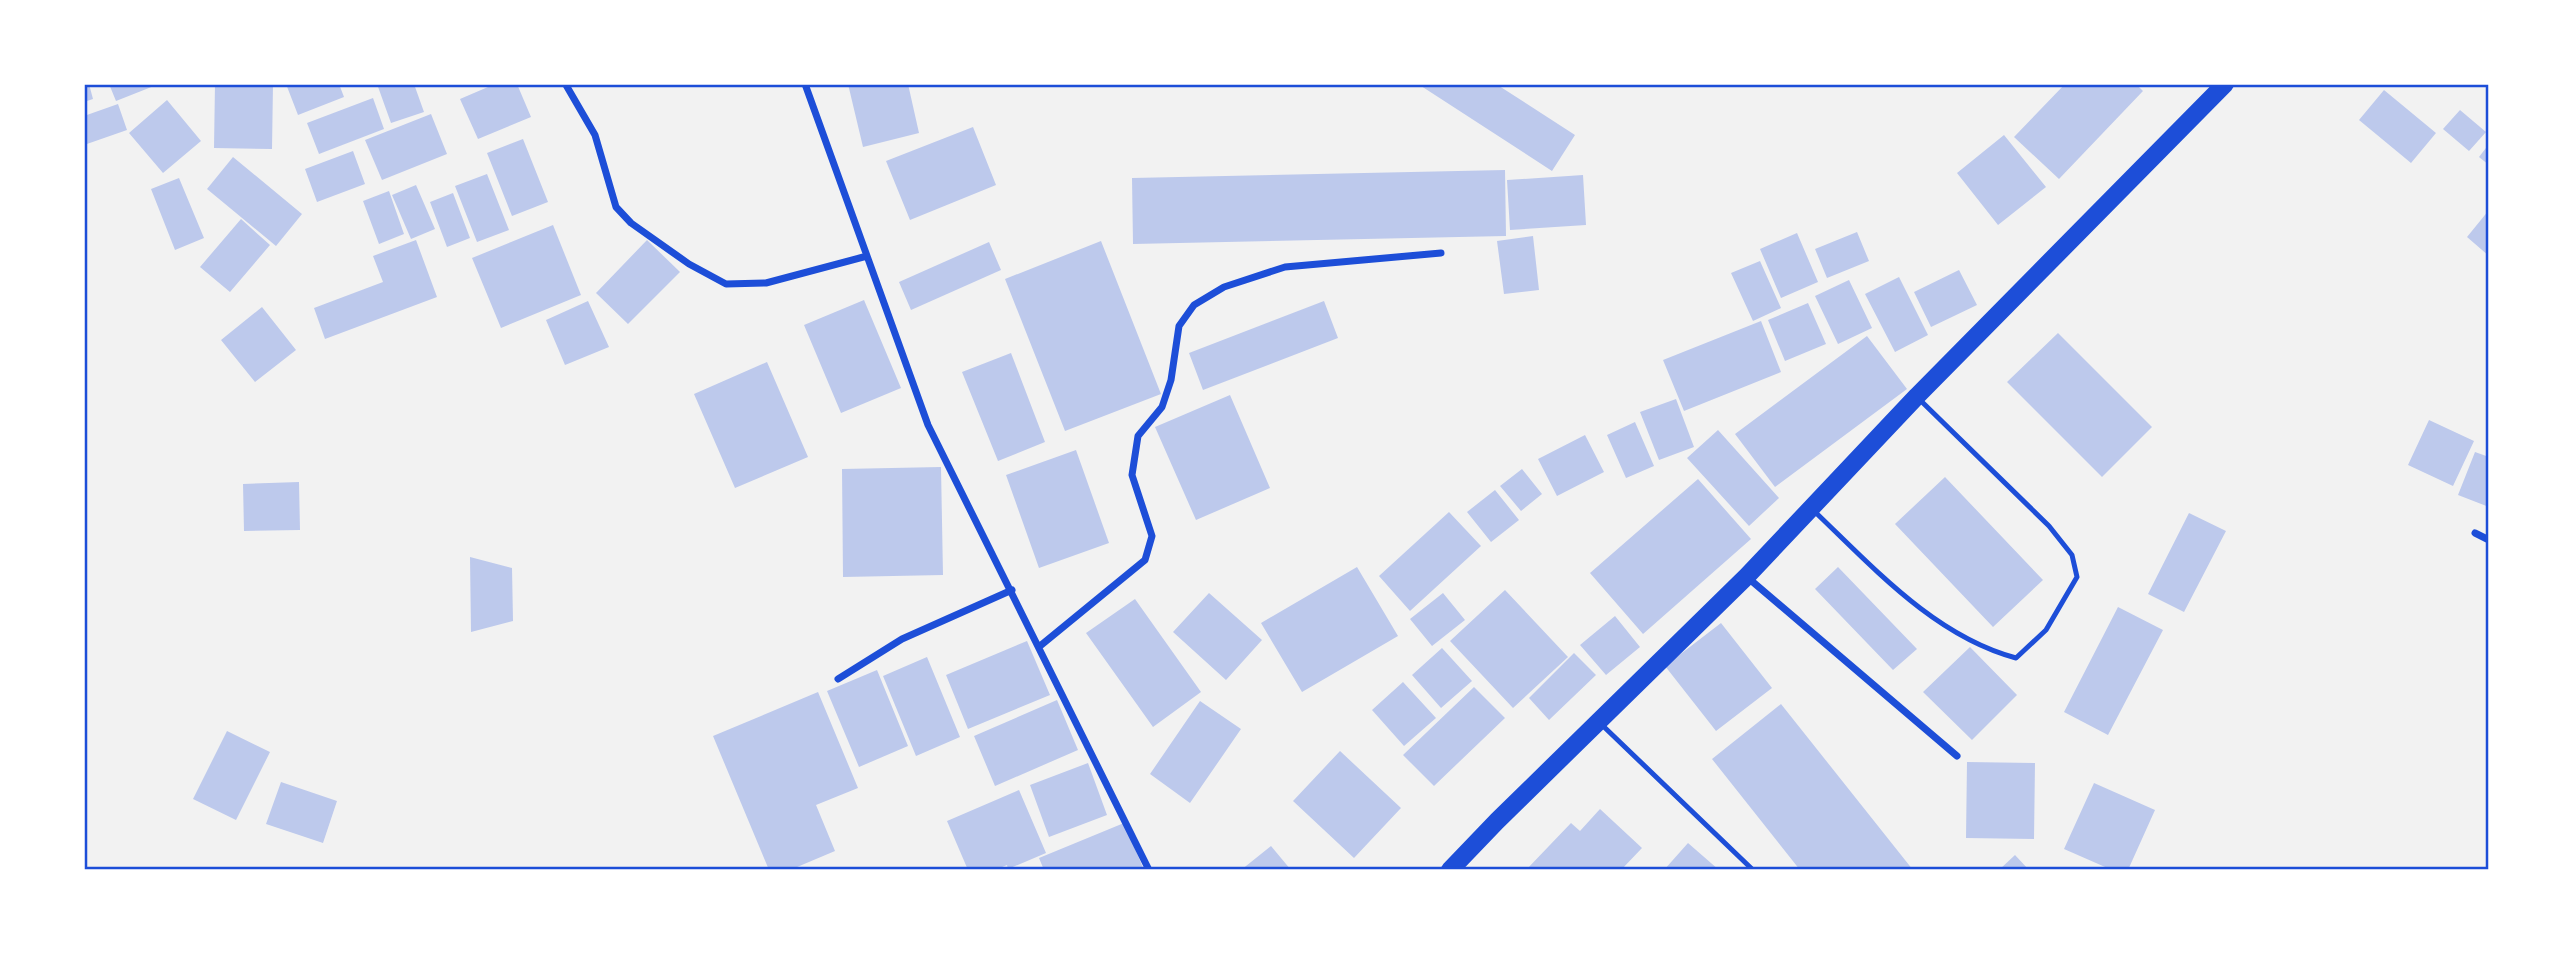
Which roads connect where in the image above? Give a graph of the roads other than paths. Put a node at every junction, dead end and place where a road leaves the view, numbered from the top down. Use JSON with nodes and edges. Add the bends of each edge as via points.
{"nodes":[{"id":1,"x":567,"y":84,"type":"edge"},
{"id":2,"x":805,"y":84,"type":"edge"},
{"id":3,"x":2225,"y":84,"type":"edge"},
{"id":4,"x":1441,"y":253,"type":"dead end"},
{"id":5,"x":867,"y":256,"type":"junction"},
{"id":6,"x":1917,"y":396,"type":"junction"},
{"id":7,"x":1810,"y":508,"type":"junction"},
{"id":8,"x":2475,"y":533,"type":"dead end"},
{"id":9,"x":2489,"y":540,"type":"edge"},
{"id":10,"x":1747,"y":576,"type":"junction"},
{"id":11,"x":1012,"y":590,"type":"junction"},
{"id":12,"x":1040,"y":646,"type":"junction"},
{"id":13,"x":838,"y":679,"type":"dead end"},
{"id":14,"x":1599,"y":722,"type":"junction"},
{"id":15,"x":1957,"y":756,"type":"dead end"},
{"id":16,"x":1149,"y":870,"type":"edge"},
{"id":17,"x":1450,"y":870,"type":"edge"},
{"id":18,"x":1753,"y":870,"type":"edge"}],
"edges":[{"from":1,"to":5,"type":"street","via":[[595,135],[616,207],[689,264],[726,284],[766,284]]},
{"from":2,"to":5,"type":"street"},
{"from":3,"to":6,"type":"main road"},
{"from":4,"to":12,"type":"street","via":[[1285,267],[1224,287],[1194,305],[1179,326],[1162,407],[1138,436],[1132,475],[1152,536],[1145,560]]},
{"from":5,"to":11,"type":"street","via":[[928,425]]},
{"from":6,"to":7,"type":"main road"},
{"from":6,"to":7,"type":"lane","via":[[1982,457],[2072,555],[2077,577],[2046,630],[2016,658],[1988,651],[1939,624]]},
{"from":7,"to":10,"type":"main road"},
{"from":8,"to":9,"type":"street"},
{"from":10,"to":14,"type":"main road"},
{"from":10,"to":15,"type":"street"},
{"from":11,"to":12,"type":"street"},
{"from":11,"to":13,"type":"street","via":[[902,639]]},
{"from":12,"to":16,"type":"street"},
{"from":14,"to":17,"type":"main road"},
{"from":14,"to":18,"type":"lane"}]}
